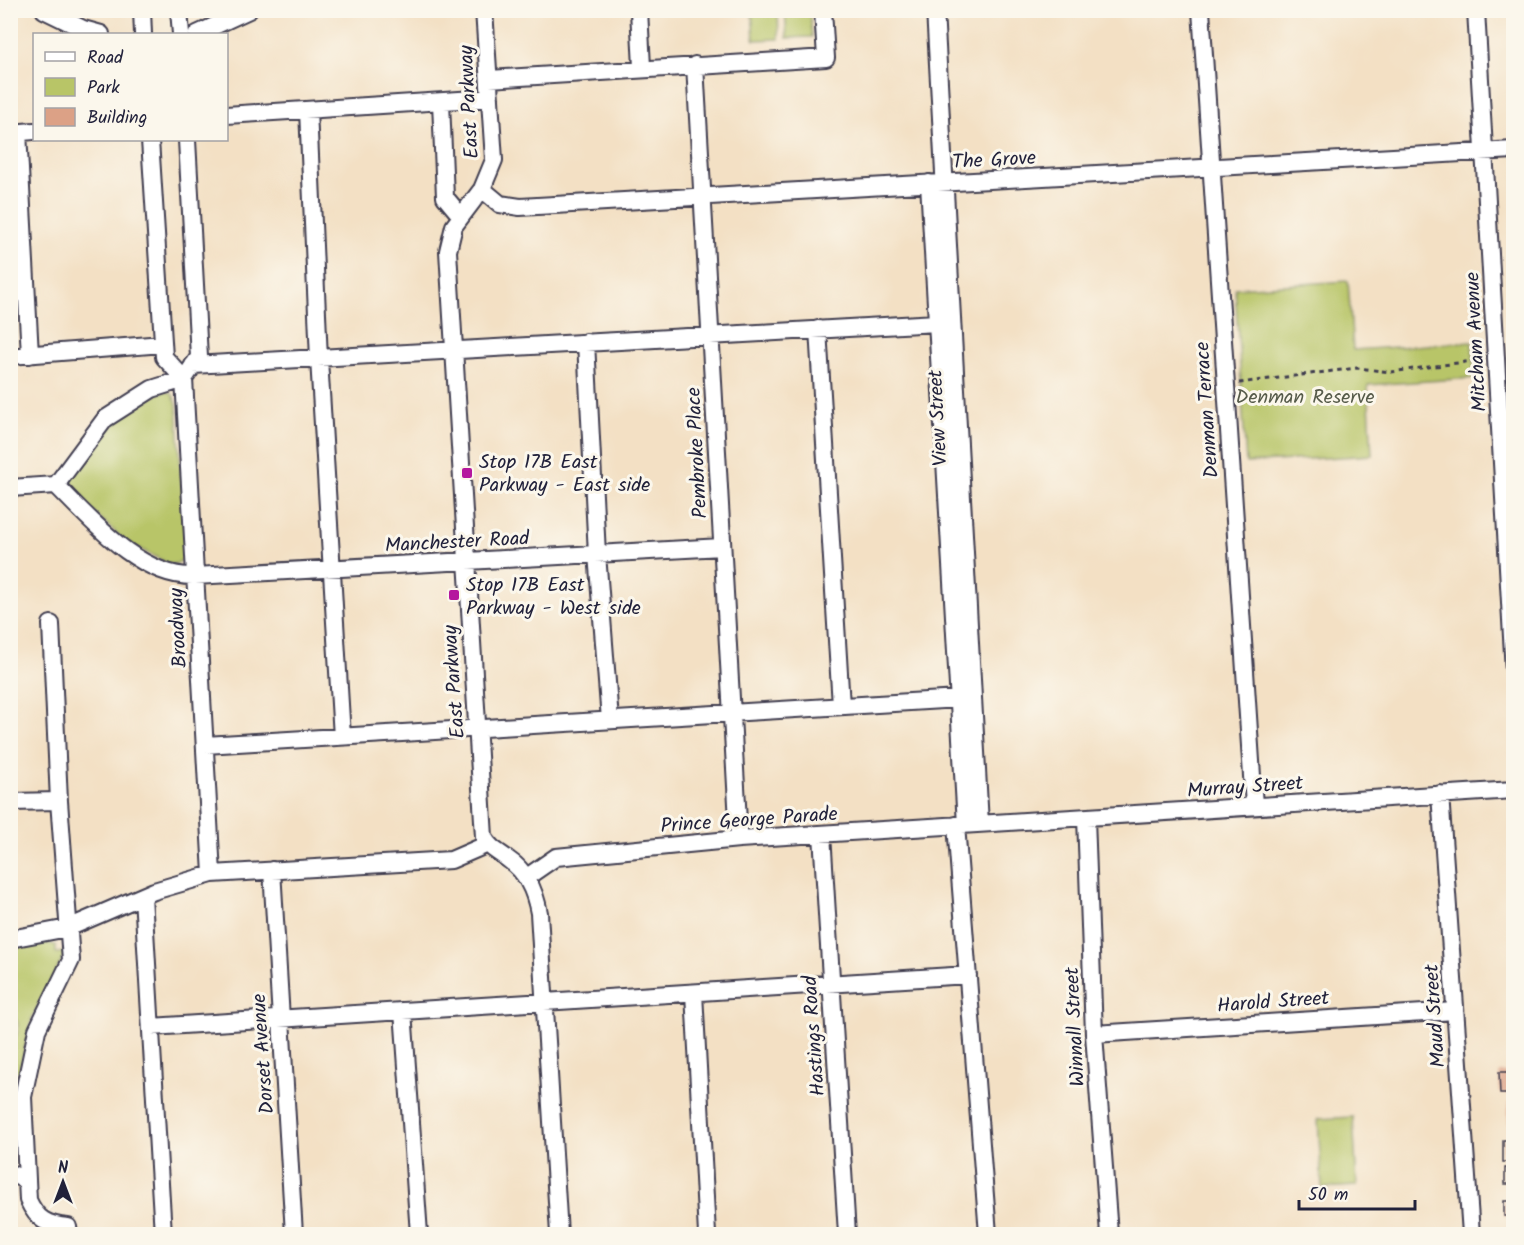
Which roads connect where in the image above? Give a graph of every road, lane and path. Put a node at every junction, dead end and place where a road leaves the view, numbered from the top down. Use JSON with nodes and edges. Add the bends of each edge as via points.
{"nodes":[{"id":1,"x":44,"y":10,"type":"edge"},
{"id":2,"x":142,"y":10,"type":"edge"},
{"id":3,"x":179,"y":10,"type":"edge"},
{"id":4,"x":249,"y":10,"type":"edge"},
{"id":5,"x":484,"y":10,"type":"edge"},
{"id":6,"x":639,"y":10,"type":"edge"},
{"id":7,"x":823,"y":10,"type":"edge"},
{"id":8,"x":935,"y":10,"type":"edge"},
{"id":9,"x":1201,"y":10,"type":"edge"},
{"id":10,"x":1476,"y":10,"type":"edge"},
{"id":11,"x":97,"y":33,"type":"edge"},
{"id":12,"x":143,"y":33,"type":"edge"},
{"id":13,"x":181,"y":33,"type":"edge"},
{"id":14,"x":199,"y":33,"type":"edge"},
{"id":15,"x":695,"y":65,"type":"junction"},
{"id":16,"x":642,"y":67,"type":"junction"},
{"id":17,"x":489,"y":79,"type":"junction"},
{"id":18,"x":490,"y":98,"type":"junction"},
{"id":19,"x":441,"y":102,"type":"junction"},
{"id":20,"x":308,"y":110,"type":"junction"},
{"id":21,"x":228,"y":115,"type":"edge"},
{"id":22,"x":21,"y":132,"type":"edge"},
{"id":23,"x":150,"y":141,"type":"edge"},
{"id":24,"x":187,"y":141,"type":"edge"},
{"id":25,"x":1514,"y":150,"type":"edge"},
{"id":26,"x":1485,"y":152,"type":"junction"},
{"id":27,"x":1211,"y":169,"type":"junction"},
{"id":28,"x":937,"y":183,"type":"junction"},
{"id":29,"x":482,"y":189,"type":"junction"},
{"id":30,"x":701,"y":195,"type":"junction"},
{"id":31,"x":460,"y":215,"type":"junction"},
{"id":32,"x":938,"y":323,"type":"junction"},
{"id":33,"x":818,"y":329,"type":"junction"},
{"id":34,"x":710,"y":337,"type":"junction"},
{"id":35,"x":586,"y":342,"type":"junction"},
{"id":36,"x":163,"y":344,"type":"junction"},
{"id":37,"x":453,"y":351,"type":"junction"},
{"id":38,"x":30,"y":355,"type":"junction"},
{"id":39,"x":10,"y":356,"type":"edge"},
{"id":40,"x":319,"y":359,"type":"junction"},
{"id":41,"x":1497,"y":359,"type":"junction"},
{"id":42,"x":189,"y":372,"type":"junction"},
{"id":43,"x":1226,"y":384,"type":"junction"},
{"id":44,"x":1507,"y":431,"type":"edge"},
{"id":45,"x":56,"y":485,"type":"junction"},
{"id":46,"x":10,"y":488,"type":"edge"},
{"id":47,"x":722,"y":547,"type":"junction"},
{"id":48,"x":597,"y":555,"type":"junction"},
{"id":49,"x":466,"y":562,"type":"junction"},
{"id":50,"x":333,"y":569,"type":"junction"},
{"id":51,"x":195,"y":576,"type":"junction"},
{"id":52,"x":51,"y":624,"type":"dead end"},
{"id":53,"x":1514,"y":672,"type":"edge"},
{"id":54,"x":959,"y":699,"type":"junction"},
{"id":55,"x":841,"y":706,"type":"junction"},
{"id":56,"x":732,"y":712,"type":"junction"},
{"id":57,"x":610,"y":720,"type":"junction"},
{"id":58,"x":477,"y":730,"type":"junction"},
{"id":59,"x":342,"y":737,"type":"junction"},
{"id":60,"x":205,"y":745,"type":"junction"},
{"id":61,"x":1514,"y":790,"type":"edge"},
{"id":62,"x":1440,"y":794,"type":"junction"},
{"id":63,"x":58,"y":801,"type":"junction"},
{"id":64,"x":10,"y":802,"type":"edge"},
{"id":65,"x":1254,"y":806,"type":"junction"},
{"id":66,"x":1086,"y":818,"type":"junction"},
{"id":67,"x":967,"y":824,"type":"junction"},
{"id":68,"x":822,"y":834,"type":"junction"},
{"id":69,"x":739,"y":839,"type":"junction"},
{"id":70,"x":488,"y":844,"type":"junction"},
{"id":71,"x":272,"y":870,"type":"junction"},
{"id":72,"x":212,"y":874,"type":"junction"},
{"id":73,"x":526,"y":877,"type":"junction"},
{"id":74,"x":143,"y":896,"type":"junction"},
{"id":75,"x":68,"y":928,"type":"junction"},
{"id":76,"x":10,"y":939,"type":"edge"},
{"id":77,"x":968,"y":975,"type":"junction"},
{"id":78,"x":830,"y":986,"type":"junction"},
{"id":79,"x":694,"y":993,"type":"junction"},
{"id":80,"x":544,"y":1002,"type":"junction"},
{"id":81,"x":403,"y":1011,"type":"junction"},
{"id":82,"x":1455,"y":1011,"type":"junction"},
{"id":83,"x":281,"y":1018,"type":"junction"},
{"id":84,"x":151,"y":1027,"type":"junction"},
{"id":85,"x":1094,"y":1034,"type":"junction"},
{"id":86,"x":10,"y":1173,"type":"edge"},
{"id":87,"x":27,"y":1181,"type":"junction"},
{"id":88,"x":69,"y":1234,"type":"edge"},
{"id":89,"x":163,"y":1234,"type":"edge"},
{"id":90,"x":294,"y":1234,"type":"edge"},
{"id":91,"x":419,"y":1234,"type":"edge"},
{"id":92,"x":559,"y":1234,"type":"edge"},
{"id":93,"x":707,"y":1234,"type":"edge"},
{"id":94,"x":847,"y":1234,"type":"edge"},
{"id":95,"x":988,"y":1234,"type":"edge"},
{"id":96,"x":1108,"y":1234,"type":"edge"},
{"id":97,"x":1471,"y":1234,"type":"edge"}],
"edges":[{"from":1,"to":11,"type":"street"},
{"from":2,"to":12,"type":"street"},
{"from":3,"to":13,"type":"street"},
{"from":4,"to":14,"type":"street"},
{"from":5,"to":17,"type":"street","name":"East Parkway"},
{"from":6,"to":16,"type":"street"},
{"from":7,"to":15,"type":"street","via":[[826,58]]},
{"from":8,"to":28,"type":"street","name":"View Street"},
{"from":9,"to":27,"type":"street","name":"Denman Terrace"},
{"from":10,"to":26,"type":"street","name":"Mitcham Avenue"},
{"from":15,"to":16,"type":"street"},
{"from":15,"to":30,"type":"street","name":"Pembroke Place"},
{"from":16,"to":17,"type":"street"},
{"from":17,"to":18,"type":"street","name":"East Parkway"},
{"from":18,"to":19,"type":"street"},
{"from":18,"to":29,"type":"street","name":"East Parkway","via":[[494,160]]},
{"from":19,"to":20,"type":"street"},
{"from":19,"to":31,"type":"street","via":[[445,197]]},
{"from":20,"to":21,"type":"street"},
{"from":20,"to":40,"type":"street"},
{"from":22,"to":38,"type":"street"},
{"from":23,"to":36,"type":"street"},
{"from":24,"to":42,"type":"street","name":"Broadway","via":[[199,357]]},
{"from":25,"to":26,"type":"street","name":"The Grove"},
{"from":26,"to":27,"type":"street","name":"The Grove"},
{"from":26,"to":41,"type":"street","name":"Mitcham Avenue"},
{"from":27,"to":28,"type":"street","name":"The Grove"},
{"from":27,"to":43,"type":"street","name":"Denman Terrace"},
{"from":28,"to":30,"type":"street","name":"The Grove"},
{"from":28,"to":32,"type":"street","name":"View Street"},
{"from":28,"to":67,"type":"street","name":"View Street"},
{"from":29,"to":30,"type":"street","name":"The Grove","via":[[500,204],[520,207]]},
{"from":29,"to":31,"type":"street","name":"East Parkway"},
{"from":30,"to":34,"type":"street","name":"Pembroke Place"},
{"from":31,"to":37,"type":"street","name":"East Parkway","via":[[447,250]]},
{"from":32,"to":33,"type":"street"},
{"from":32,"to":54,"type":"street","name":"View Street"},
{"from":33,"to":34,"type":"street"},
{"from":33,"to":55,"type":"street"},
{"from":34,"to":35,"type":"street"},
{"from":34,"to":47,"type":"street","name":"Pembroke Place"},
{"from":35,"to":37,"type":"street"},
{"from":35,"to":48,"type":"street"},
{"from":36,"to":38,"type":"street"},
{"from":36,"to":42,"type":"street","via":[[164,357]]},
{"from":37,"to":40,"type":"street"},
{"from":37,"to":49,"type":"street","name":"East Parkway"},
{"from":38,"to":39,"type":"street"},
{"from":40,"to":42,"type":"street"},
{"from":40,"to":50,"type":"street"},
{"from":41,"to":43,"type":"path","via":[[1391,372],[1357,368]]},
{"from":41,"to":44,"type":"street","name":"Mitcham Avenue"},
{"from":42,"to":45,"type":"street","via":[[105,419]]},
{"from":42,"to":51,"type":"street","name":"Broadway"},
{"from":43,"to":65,"type":"street","name":"Denman Terrace"},
{"from":44,"to":53,"type":"street","name":"Mitcham Avenue"},
{"from":45,"to":46,"type":"street"},
{"from":45,"to":51,"type":"street","name":"Manchester Road","via":[[115,544],[175,574]]},
{"from":47,"to":48,"type":"street","name":"Manchester Road"},
{"from":47,"to":56,"type":"street","name":"Pembroke Place"},
{"from":48,"to":49,"type":"street","name":"Manchester Road"},
{"from":48,"to":57,"type":"street"},
{"from":49,"to":50,"type":"street","name":"Manchester Road"},
{"from":49,"to":58,"type":"street","name":"East Parkway"},
{"from":50,"to":51,"type":"street","name":"Manchester Road"},
{"from":50,"to":59,"type":"street"},
{"from":51,"to":60,"type":"street","name":"Broadway"},
{"from":52,"to":63,"type":"street"},
{"from":54,"to":55,"type":"street"},
{"from":54,"to":67,"type":"street","name":"View Street"},
{"from":55,"to":56,"type":"street"},
{"from":56,"to":57,"type":"street"},
{"from":56,"to":69,"type":"street","name":"Pembroke Place"},
{"from":57,"to":58,"type":"street"},
{"from":58,"to":59,"type":"street"},
{"from":58,"to":70,"type":"street","name":"East Parkway"},
{"from":59,"to":60,"type":"street"},
{"from":60,"to":72,"type":"street","name":"Broadway"},
{"from":61,"to":62,"type":"street","name":"Murray Street"},
{"from":62,"to":65,"type":"street","name":"Murray Street"},
{"from":62,"to":82,"type":"street","name":"Maud Street"},
{"from":63,"to":64,"type":"street"},
{"from":63,"to":75,"type":"street"},
{"from":65,"to":66,"type":"street","name":"Murray Street"},
{"from":66,"to":67,"type":"street","name":"Murray Street"},
{"from":66,"to":85,"type":"street","name":"Winnall Street"},
{"from":67,"to":68,"type":"street","name":"Prince George Parade"},
{"from":67,"to":77,"type":"street"},
{"from":68,"to":69,"type":"street","name":"Prince George Parade"},
{"from":68,"to":78,"type":"street","name":"Hastings Road"},
{"from":69,"to":73,"type":"street","name":"Prince George Parade","via":[[556,857]]},
{"from":70,"to":71,"type":"street","via":[[451,860]]},
{"from":70,"to":73,"type":"street"},
{"from":71,"to":72,"type":"street"},
{"from":71,"to":83,"type":"street","name":"Dorset Avenue"},
{"from":72,"to":74,"type":"street"},
{"from":73,"to":80,"type":"street","via":[[539,913]]},
{"from":74,"to":75,"type":"street"},
{"from":74,"to":84,"type":"street"},
{"from":75,"to":76,"type":"street"},
{"from":75,"to":87,"type":"street","via":[[71,960],[37,1030],[23,1097]]},
{"from":77,"to":78,"type":"street"},
{"from":77,"to":95,"type":"street"},
{"from":78,"to":79,"type":"street"},
{"from":78,"to":94,"type":"street","name":"Hastings Road"},
{"from":79,"to":80,"type":"street"},
{"from":79,"to":93,"type":"street"},
{"from":80,"to":81,"type":"street"},
{"from":80,"to":92,"type":"street"},
{"from":81,"to":83,"type":"street"},
{"from":81,"to":91,"type":"street"},
{"from":82,"to":85,"type":"street","name":"Harold Street"},
{"from":82,"to":97,"type":"street","name":"Maud Street"},
{"from":83,"to":84,"type":"street"},
{"from":83,"to":90,"type":"street","name":"Dorset Avenue"},
{"from":84,"to":89,"type":"street"},
{"from":85,"to":96,"type":"street","name":"Winnall Street"},
{"from":86,"to":87,"type":"street"},
{"from":87,"to":88,"type":"street","via":[[28,1200],[34,1213],[44,1222],[68,1227]]}]}
